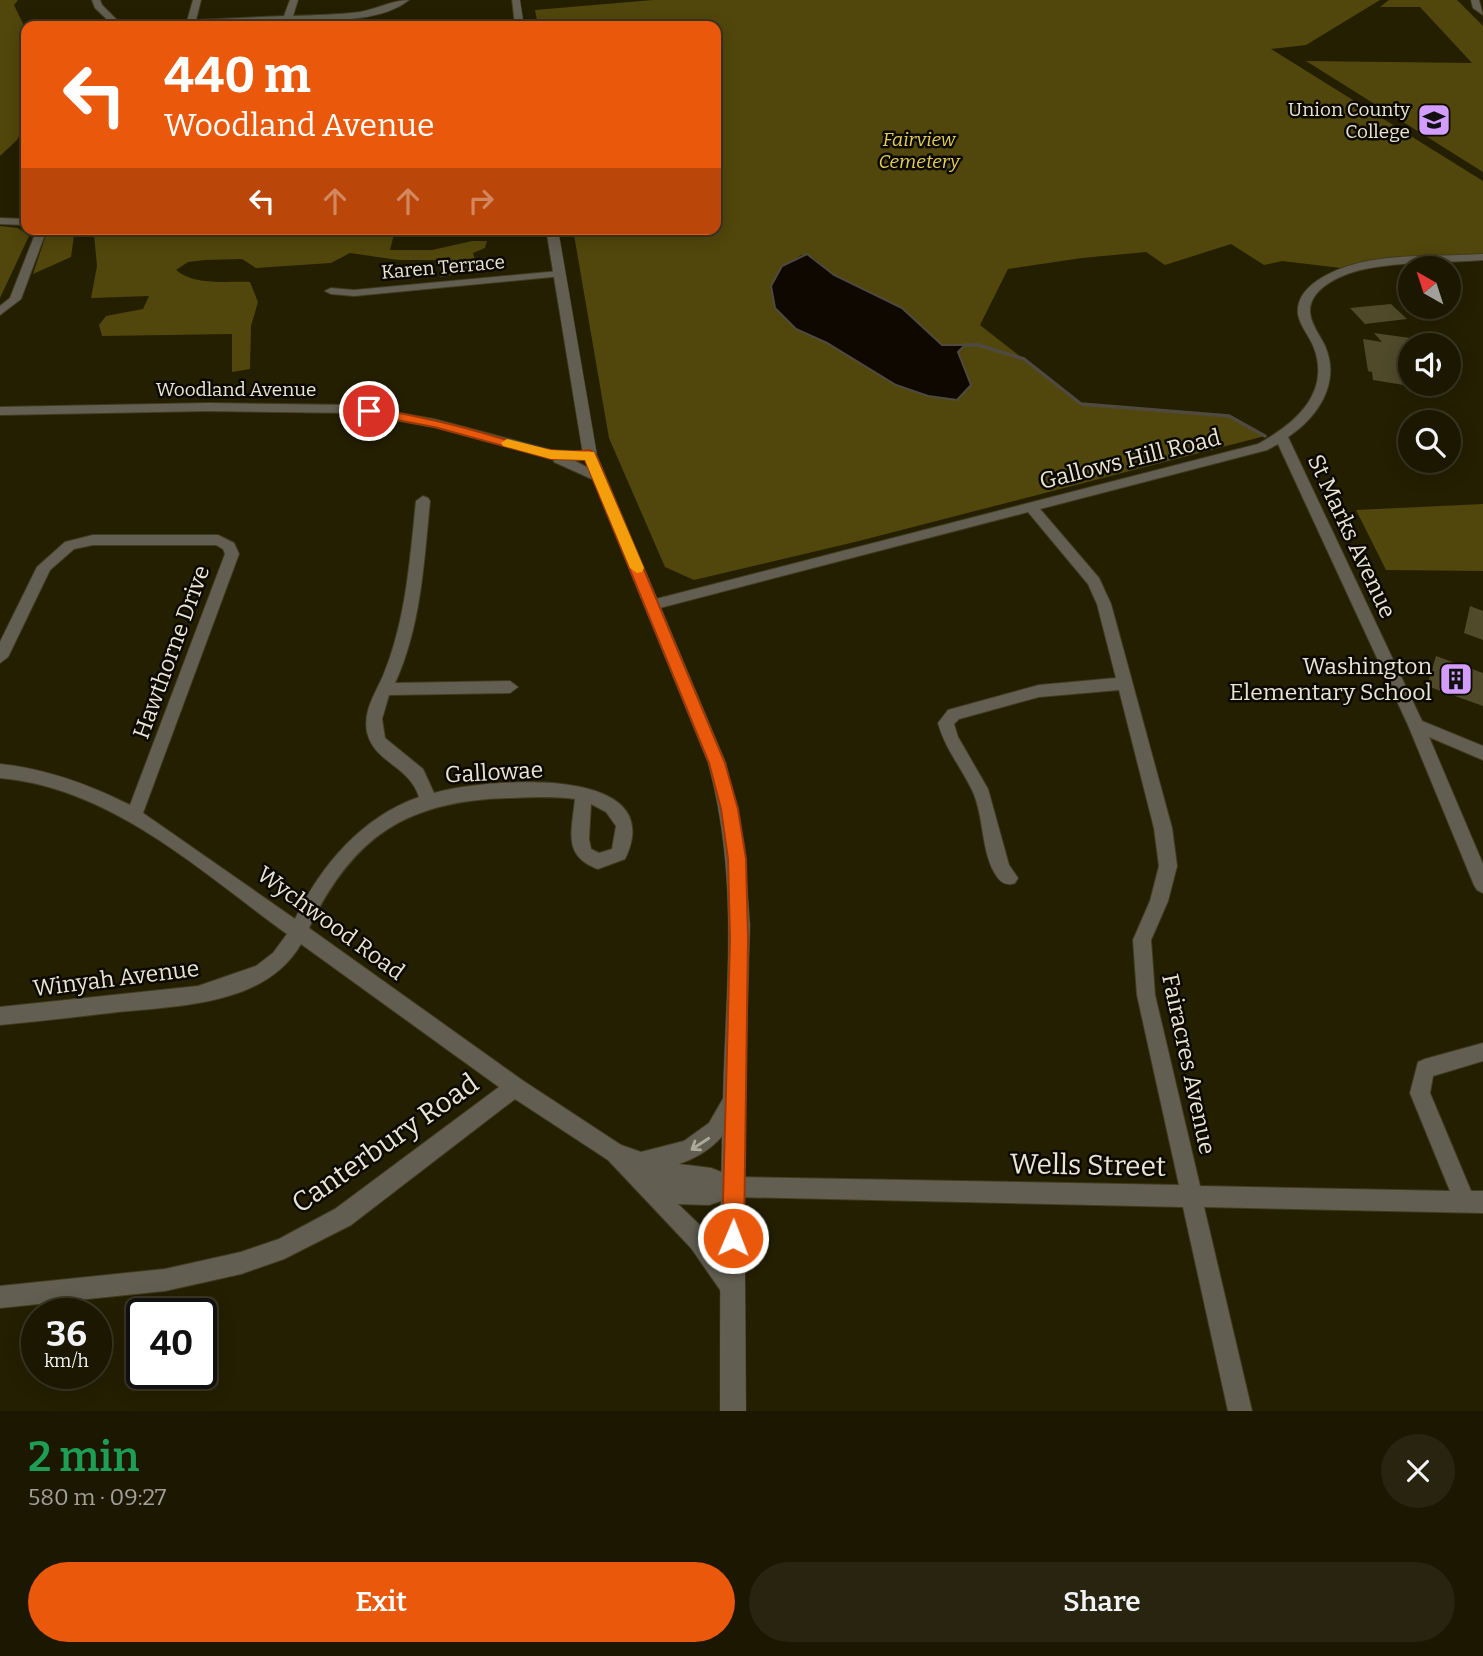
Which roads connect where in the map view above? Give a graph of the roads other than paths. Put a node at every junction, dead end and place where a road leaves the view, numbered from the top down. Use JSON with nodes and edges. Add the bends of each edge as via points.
{"nodes":[{"id":1,"x":96,"y":0,"type":"edge"},
{"id":2,"x":197,"y":0,"type":"edge"},
{"id":3,"x":294,"y":0,"type":"edge"},
{"id":4,"x":405,"y":0,"type":"edge"},
{"id":5,"x":516,"y":0,"type":"edge"},
{"id":6,"x":1475,"y":0,"type":"edge"},
{"id":7,"x":1483,"y":13,"type":"edge"},
{"id":8,"x":114,"y":21,"type":"edge"},
{"id":9,"x":191,"y":21,"type":"edge"},
{"id":10,"x":287,"y":21,"type":"edge"},
{"id":11,"x":297,"y":21,"type":"edge"},
{"id":12,"x":519,"y":21,"type":"edge"},
{"id":13,"x":0,"y":221,"type":"edge"},
{"id":14,"x":21,"y":222,"type":"edge"},
{"id":15,"x":40,"y":235,"type":"edge"},
{"id":16,"x":553,"y":235,"type":"edge"},
{"id":17,"x":1483,"y":257,"type":"edge"},
{"id":18,"x":559,"y":274,"type":"junction"},
{"id":19,"x":331,"y":291,"type":"dead end"},
{"id":20,"x":0,"y":312,"type":"edge"},
{"id":21,"x":0,"y":411,"type":"edge"},
{"id":22,"x":1281,"y":437,"type":"junction"},
{"id":23,"x":551,"y":454,"type":"junction"},
{"id":24,"x":590,"y":455,"type":"junction"},
{"id":25,"x":599,"y":477,"type":"junction"},
{"id":26,"x":424,"y":501,"type":"dead end"},
{"id":27,"x":1031,"y":507,"type":"junction"},
{"id":28,"x":652,"y":605,"type":"junction"},
{"id":29,"x":0,"y":657,"type":"edge"},
{"id":30,"x":1126,"y":683,"type":"junction"},
{"id":31,"x":510,"y":687,"type":"dead end"},
{"id":32,"x":384,"y":689,"type":"junction"},
{"id":33,"x":1416,"y":725,"type":"junction"},
{"id":34,"x":1483,"y":753,"type":"edge"},
{"id":35,"x":0,"y":771,"type":"edge"},
{"id":36,"x":584,"y":793,"type":"dead end"},
{"id":37,"x":428,"y":799,"type":"junction"},
{"id":38,"x":134,"y":816,"type":"junction"},
{"id":39,"x":1009,"y":878,"type":"dead end"},
{"id":40,"x":1483,"y":885,"type":"edge"},
{"id":41,"x":298,"y":931,"type":"junction"},
{"id":42,"x":0,"y":1016,"type":"edge"},
{"id":43,"x":1483,"y":1052,"type":"edge"},
{"id":44,"x":515,"y":1087,"type":"junction"},
{"id":45,"x":734,"y":1098,"type":"junction"},
{"id":46,"x":640,"y":1169,"type":"junction"},
{"id":47,"x":734,"y":1187,"type":"junction"},
{"id":48,"x":1192,"y":1195,"type":"junction"},
{"id":49,"x":1474,"y":1202,"type":"edge"},
{"id":50,"x":733,"y":1288,"type":"junction"},
{"id":51,"x":0,"y":1297,"type":"edge"},
{"id":52,"x":733,"y":1411,"type":"edge"},
{"id":53,"x":1240,"y":1411,"type":"edge"}],
"edges":[{"from":1,"to":8,"type":"street"},
{"from":2,"to":9,"type":"street"},
{"from":3,"to":10,"type":"street"},
{"from":4,"to":11,"type":"street","via":[[368,14]]},
{"from":5,"to":12,"type":"street"},
{"from":6,"to":7,"type":"street"},
{"from":13,"to":14,"type":"street"},
{"from":15,"to":20,"type":"street","via":[[15,299]]},
{"from":16,"to":18,"type":"street"},
{"from":17,"to":22,"type":"street","name":"Gallows Hill Road","via":[[1365,265],[1342,272],[1312,291],[1305,318],[1321,349],[1323,387],[1303,421]]},
{"from":18,"to":19,"type":"street","name":"Karen Terrace","via":[[354,293]]},
{"from":18,"to":24,"type":"street"},
{"from":21,"to":23,"type":"street","name":"Woodland Avenue","via":[[353,409],[422,421]]},
{"from":22,"to":27,"type":"street","name":"Gallows Hill Road","via":[[1244,454]]},
{"from":22,"to":33,"type":"street","name":"St Marks Avenue"},
{"from":23,"to":24,"type":"street","name":"Woodland Avenue"},
{"from":23,"to":25,"type":"street","name":"Woodland Avenue"},
{"from":24,"to":25,"type":"street"},
{"from":25,"to":28,"type":"street"},
{"from":26,"to":32,"type":"street","via":[[414,587],[400,652]]},
{"from":27,"to":28,"type":"street","name":"Gallows Hill Road"},
{"from":27,"to":30,"type":"street","name":"Fairacres Avenue","via":[[1094,582]]},
{"from":28,"to":45,"type":"street","via":[[717,763],[732,821],[739,939]]},
{"from":29,"to":38,"type":"street","name":"Hawthorne Drive","via":[[44,567],[71,545],[93,540],[218,540],[229,545],[232,554]]},
{"from":30,"to":39,"type":"street","via":[[1039,691],[954,714],[946,723],[980,789],[1001,868]]},
{"from":30,"to":48,"type":"street","name":"Fairacres Avenue","via":[[1163,828],[1168,866],[1142,940],[1146,995]]},
{"from":31,"to":32,"type":"street"},
{"from":32,"to":37,"type":"street","via":[[374,707],[376,736],[384,749],[413,769]]},
{"from":33,"to":34,"type":"street"},
{"from":33,"to":40,"type":"street","name":"St Marks Avenue"},
{"from":35,"to":38,"type":"street","name":"Wychwood Road","via":[[90,793]]},
{"from":36,"to":37,"type":"street","name":"Gallowae","via":[[488,791]]},
{"from":37,"to":41,"type":"street","name":"Gallowae","via":[[379,826],[342,860]]},
{"from":38,"to":41,"type":"street","name":"Wychwood Road"},
{"from":41,"to":42,"type":"street","name":"Winyah Avenue","via":[[280,958],[228,987],[198,995]]},
{"from":41,"to":44,"type":"street","name":"Wychwood Road"},
{"from":43,"to":49,"type":"street","via":[[1425,1069],[1420,1093]]},
{"from":44,"to":46,"type":"street","name":"Wychwood Road"},
{"from":44,"to":51,"type":"street","name":"Canterbury Road","via":[[343,1217],[284,1248],[165,1280]]},
{"from":45,"to":46,"type":"street","one_way":true,"via":[[722,1125],[697,1147]]},
{"from":45,"to":47,"type":"street"},
{"from":46,"to":47,"type":"street","via":[[687,1196],[711,1196]]},
{"from":46,"to":50,"type":"street","name":"Wychwood Road"},
{"from":47,"to":48,"type":"street","name":"Wells Street"},
{"from":47,"to":50,"type":"street"},
{"from":48,"to":49,"type":"street","name":"Wells Street"},
{"from":48,"to":53,"type":"street","name":"Fairacres Avenue"},
{"from":50,"to":52,"type":"street"}]}
